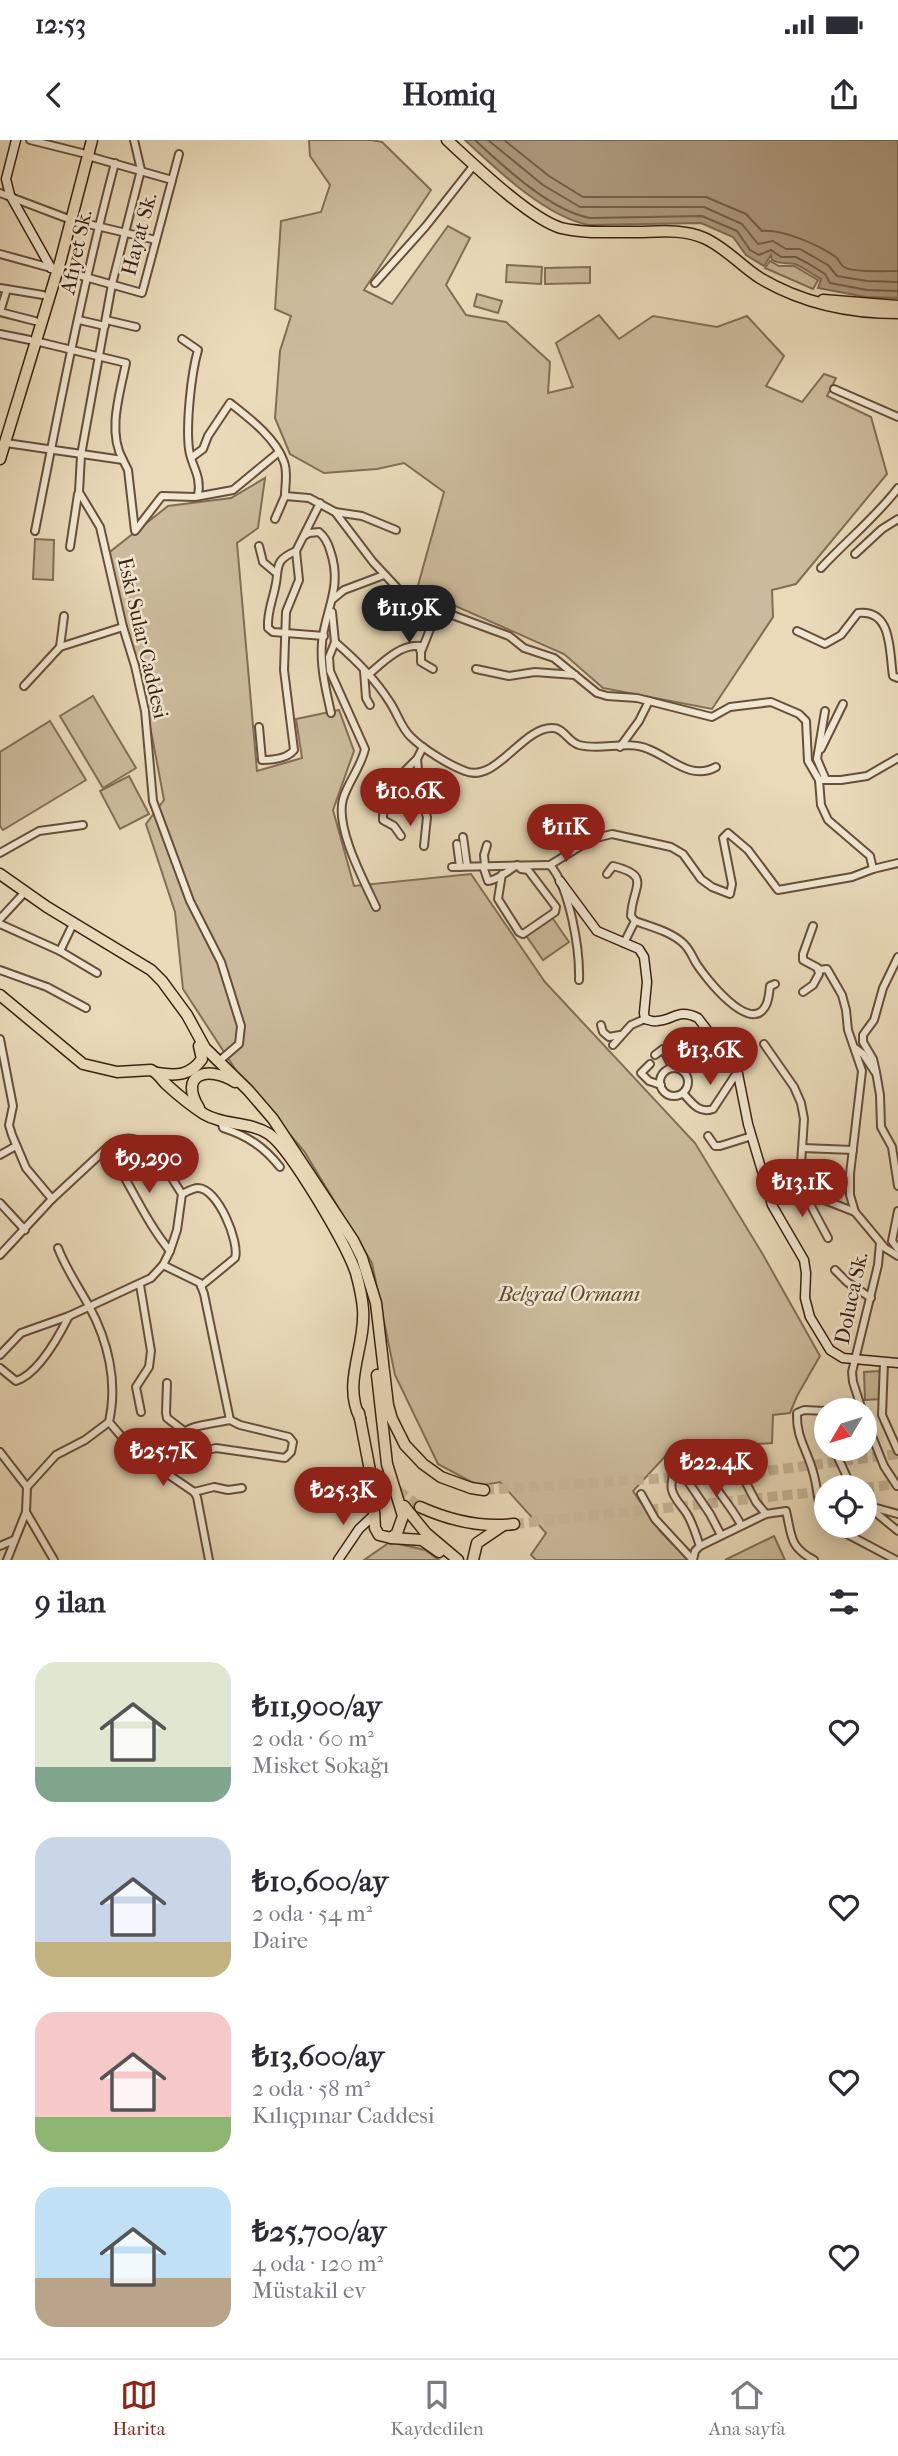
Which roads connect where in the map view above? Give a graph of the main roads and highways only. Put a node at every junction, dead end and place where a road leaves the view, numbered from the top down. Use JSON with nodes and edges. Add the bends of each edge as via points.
{"nodes":[{"id":1,"x":85,"y":140,"type":"edge"},
{"id":2,"x":92,"y":140,"type":"edge"},
{"id":3,"x":447,"y":140,"type":"edge"},
{"id":4,"x":85,"y":155,"type":"junction"},
{"id":5,"x":54,"y":269,"type":"junction"},
{"id":6,"x":812,"y":300,"type":"junction"},
{"id":7,"x":898,"y":306,"type":"edge"},
{"id":8,"x":898,"y":313,"type":"edge"},
{"id":9,"x":32,"y":340,"type":"junction"},
{"id":10,"x":3,"y":426,"type":"edge"},
{"id":11,"x":3,"y":443,"type":"edge"},
{"id":12,"x":0,"y":459,"type":"edge"},
{"id":13,"x":0,"y":874,"type":"edge"},
{"id":14,"x":0,"y":995,"type":"edge"},
{"id":15,"x":194,"y":1030,"type":"junction"},
{"id":16,"x":157,"y":1073,"type":"junction"},
{"id":17,"x":242,"y":1084,"type":"junction"},
{"id":18,"x":201,"y":1112,"type":"junction"},
{"id":19,"x":379,"y":1337,"type":"junction"},
{"id":20,"x":369,"y":1459,"type":"junction"},
{"id":21,"x":386,"y":1481,"type":"tunnel mouth"},
{"id":22,"x":484,"y":1490,"type":"tunnel mouth"},
{"id":23,"x":396,"y":1494,"type":"junction"},
{"id":24,"x":420,"y":1507,"type":"tunnel mouth"},
{"id":25,"x":391,"y":1538,"type":"junction"},
{"id":26,"x":438,"y":1555,"type":"edge"},
{"id":27,"x":449,"y":1560,"type":"edge"},
{"id":28,"x":458,"y":1560,"type":"edge"},
{"id":29,"x":473,"y":1560,"type":"edge"}],
"edges":[{"from":1,"to":4,"type":"main road"},
{"from":2,"to":4,"type":"main road"},
{"from":3,"to":6,"type":"main road","via":[[553,225],[574,230],[689,233],[714,244],[772,284]]},
{"from":4,"to":5,"type":"main road"},
{"from":5,"to":9,"type":"main road"},
{"from":5,"to":9,"type":"main road"},
{"from":6,"to":7,"type":"main road"},
{"from":6,"to":8,"type":"main road","via":[[835,308]]},
{"from":9,"to":10,"type":"main road"},
{"from":9,"to":11,"type":"main road"},
{"from":10,"to":11,"type":"main road"},
{"from":11,"to":12,"type":"main road"},
{"from":13,"to":15,"type":"main road","via":[[151,970]]},
{"from":14,"to":16,"type":"main road","via":[[83,1064]]},
{"from":15,"to":16,"type":"main road","via":[[203,1055],[200,1063],[183,1075]]},
{"from":15,"to":17,"type":"main road","via":[[205,1048]]},
{"from":16,"to":18,"type":"main road"},
{"from":17,"to":18,"type":"main road","via":[[215,1072],[198,1076],[192,1094]]},
{"from":17,"to":19,"type":"main road","via":[[273,1119],[353,1240],[373,1290]]},
{"from":18,"to":20,"type":"main road","via":[[270,1135],[294,1163],[340,1237],[362,1300],[354,1371]]},
{"from":19,"to":22,"type":"main road","via":[[391,1419],[405,1445],[441,1476]]},
{"from":19,"to":23,"type":"main road","via":[[384,1442]]},
{"from":20,"to":21,"type":"main road"},
{"from":20,"to":25,"type":"main road","via":[[376,1531]]},
{"from":23,"to":25,"type":"main road","via":[[403,1516]]},
{"from":23,"to":28,"type":"main road","via":[[426,1533]]},
{"from":24,"to":29,"type":"main road","via":[[444,1517],[509,1525],[480,1540]]},
{"from":25,"to":26,"type":"main road","via":[[422,1540]]},
{"from":26,"to":27,"type":"main road"}]}
